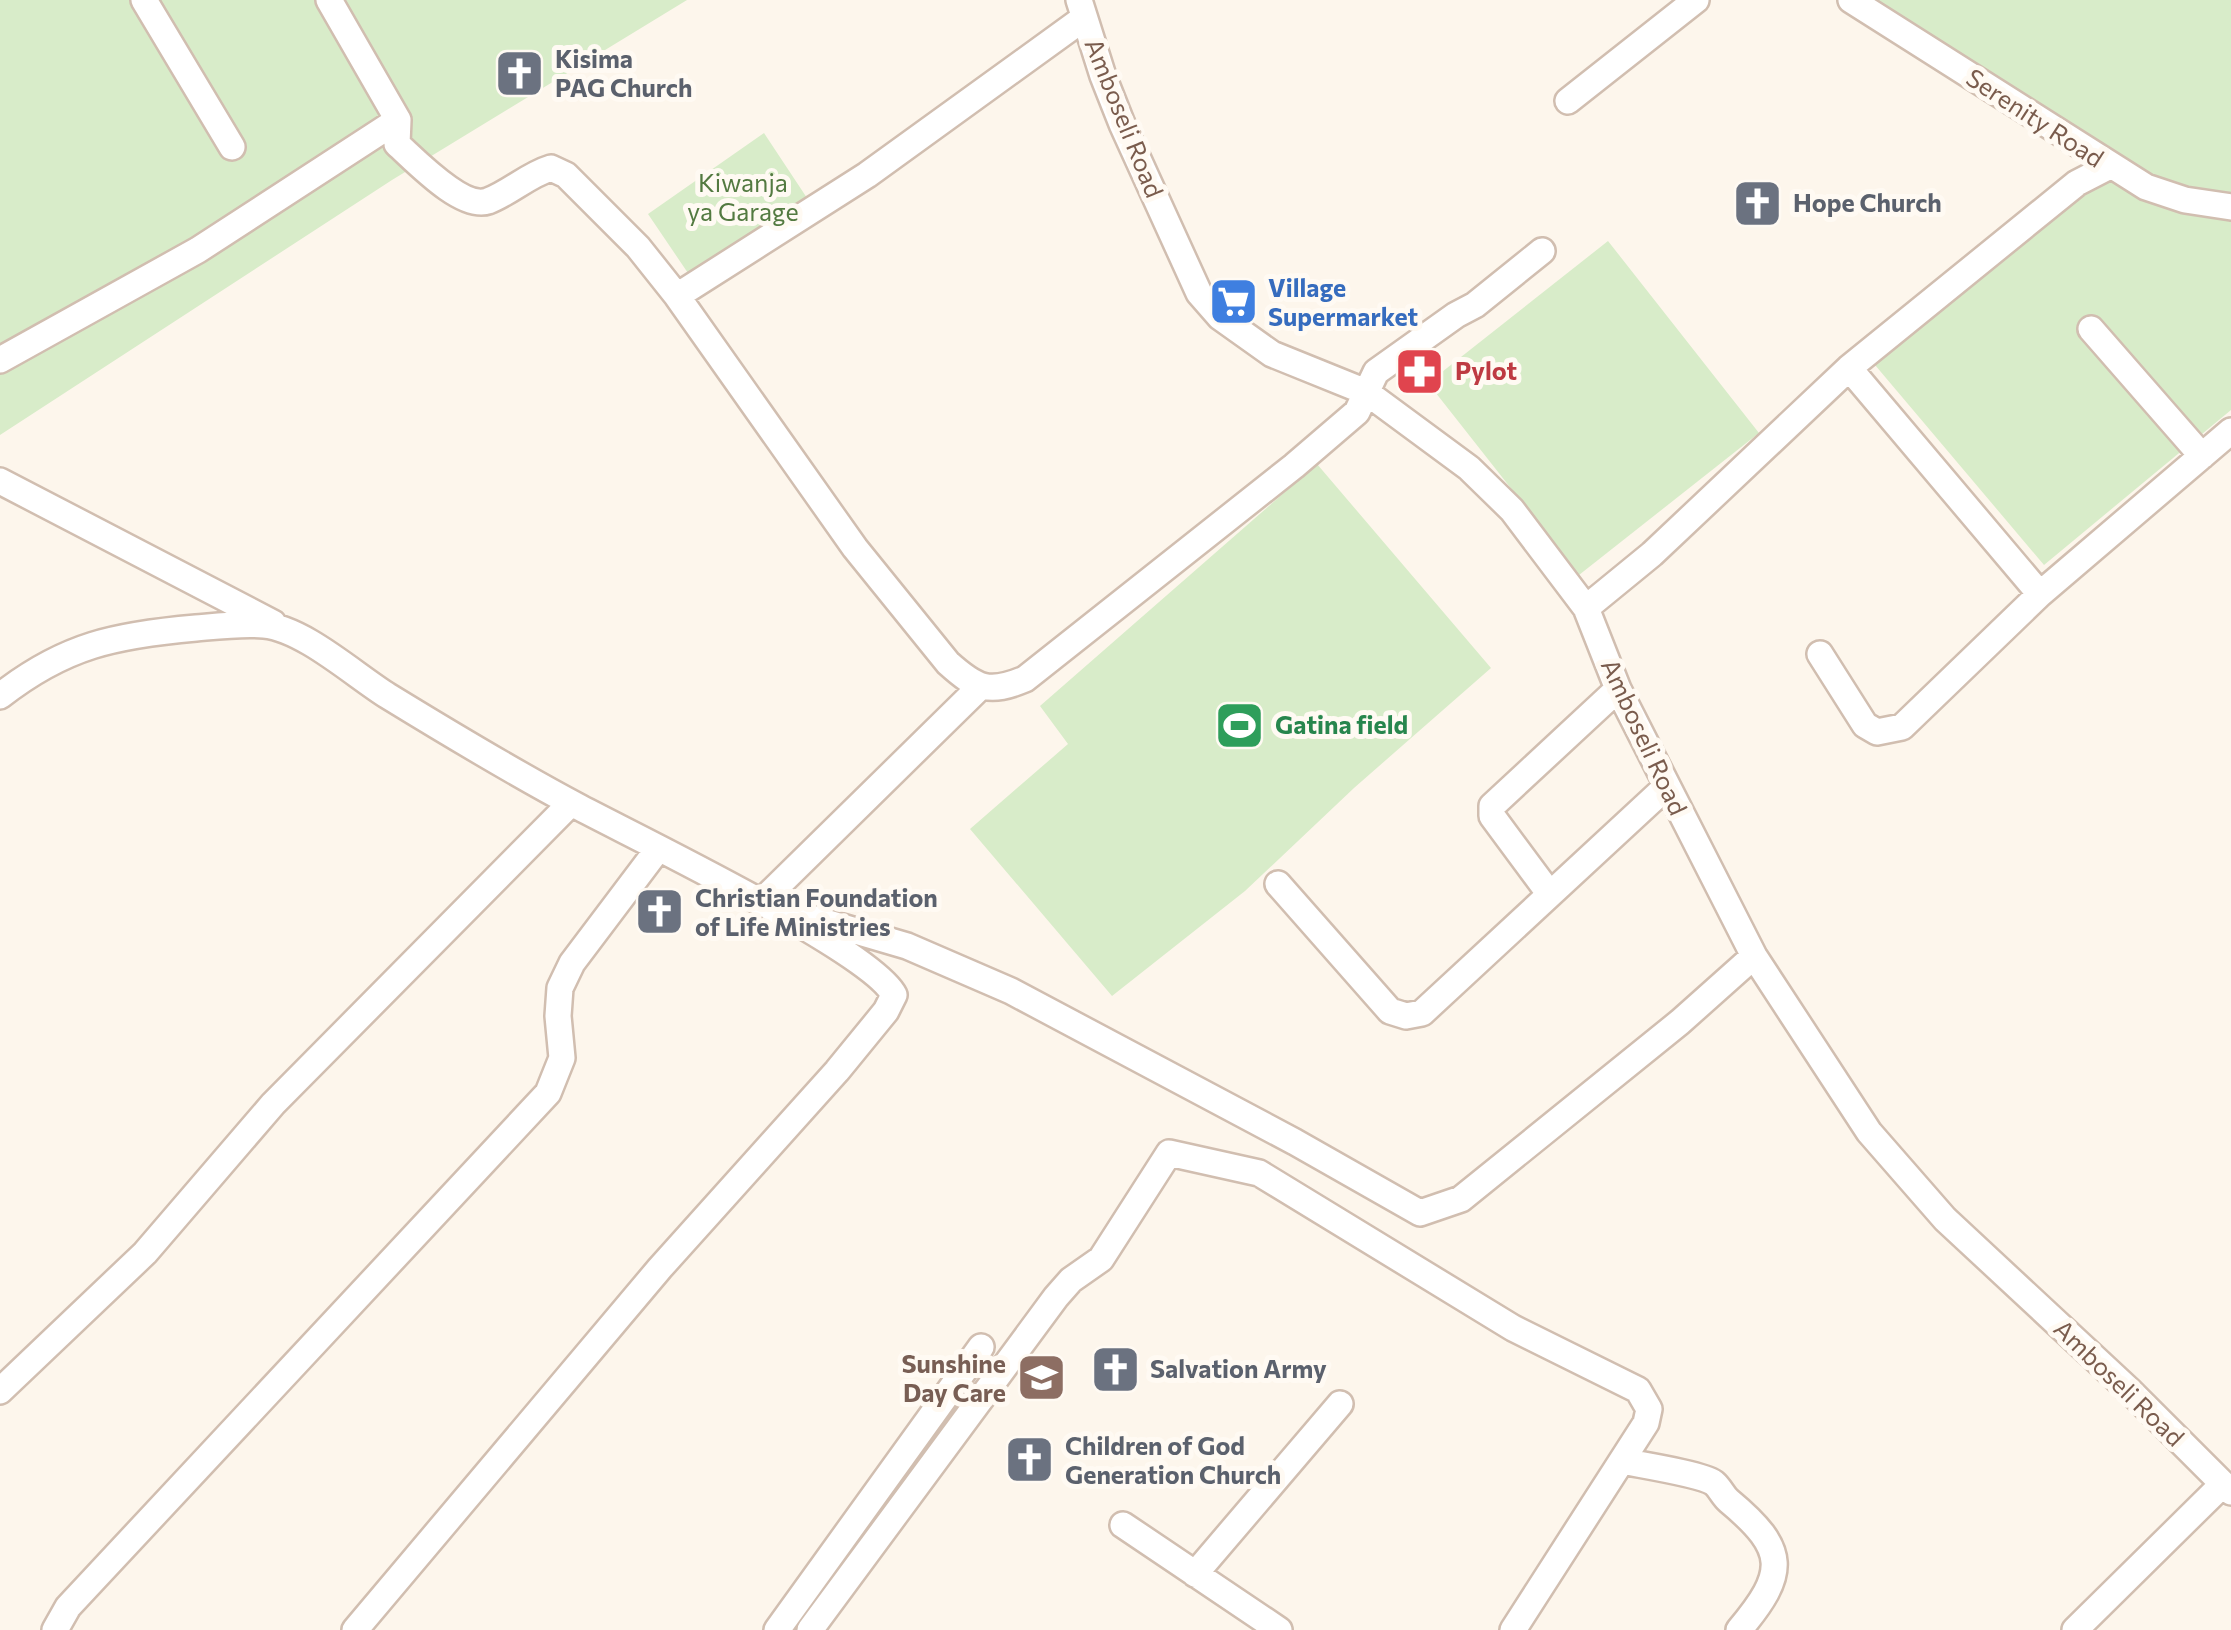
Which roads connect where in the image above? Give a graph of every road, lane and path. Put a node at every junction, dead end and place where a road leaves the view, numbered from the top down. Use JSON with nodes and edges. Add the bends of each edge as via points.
{"nodes":[{"id":1,"x":144,"y":0,"type":"edge"},
{"id":2,"x":328,"y":0,"type":"edge"},
{"id":3,"x":1696,"y":0,"type":"edge"},
{"id":4,"x":1852,"y":0,"type":"edge"},
{"id":5,"x":1082,"y":9,"type":"edge"},
{"id":6,"x":1883,"y":9,"type":"edge"},
{"id":7,"x":1568,"y":102,"type":"dead end"},
{"id":8,"x":398,"y":120,"type":"junction"},
{"id":9,"x":232,"y":147,"type":"dead end"},
{"id":10,"x":2110,"y":166,"type":"junction"},
{"id":11,"x":2231,"y":208,"type":"edge"},
{"id":12,"x":1542,"y":252,"type":"dead end"},
{"id":13,"x":677,"y":296,"type":"junction"},
{"id":14,"x":2091,"y":329,"type":"dead end"},
{"id":15,"x":0,"y":360,"type":"edge"},
{"id":16,"x":1849,"y":368,"type":"junction"},
{"id":17,"x":1366,"y":392,"type":"junction"},
{"id":18,"x":2231,"y":431,"type":"edge"},
{"id":19,"x":2202,"y":456,"type":"junction"},
{"id":20,"x":0,"y":481,"type":"edge"},
{"id":21,"x":2040,"y":594,"type":"junction"},
{"id":22,"x":1586,"y":608,"type":"junction"},
{"id":23,"x":286,"y":630,"type":"junction"},
{"id":24,"x":1820,"y":654,"type":"dead end"},
{"id":25,"x":981,"y":686,"type":"junction"},
{"id":26,"x":1618,"y":690,"type":"junction"},
{"id":27,"x":0,"y":696,"type":"edge"},
{"id":28,"x":1666,"y":788,"type":"junction"},
{"id":29,"x":571,"y":803,"type":"junction"},
{"id":30,"x":658,"y":849,"type":"junction"},
{"id":31,"x":1278,"y":884,"type":"dead end"},
{"id":32,"x":1549,"y":893,"type":"junction"},
{"id":33,"x":760,"y":904,"type":"junction"},
{"id":34,"x":1754,"y":956,"type":"junction"},
{"id":35,"x":981,"y":1348,"type":"dead end"},
{"id":36,"x":0,"y":1391,"type":"edge"},
{"id":37,"x":1340,"y":1404,"type":"dead end"},
{"id":38,"x":1622,"y":1461,"type":"junction"},
{"id":39,"x":2227,"y":1488,"type":"edge"},
{"id":40,"x":1122,"y":1525,"type":"dead end"},
{"id":41,"x":1195,"y":1574,"type":"junction"},
{"id":42,"x":54,"y":1630,"type":"edge"},
{"id":43,"x":355,"y":1630,"type":"edge"},
{"id":44,"x":777,"y":1630,"type":"edge"},
{"id":45,"x":810,"y":1630,"type":"edge"},
{"id":46,"x":1279,"y":1630,"type":"edge"},
{"id":47,"x":1513,"y":1630,"type":"edge"},
{"id":48,"x":1738,"y":1630,"type":"edge"},
{"id":49,"x":2074,"y":1630,"type":"edge"}],
"edges":[{"from":1,"to":9,"type":"street"},
{"from":2,"to":8,"type":"street"},
{"from":3,"to":7,"type":"street"},
{"from":4,"to":6,"type":"street","name":"Serenity Road"},
{"from":5,"to":13,"type":"street","via":[[866,175]]},
{"from":5,"to":17,"type":"street","name":"Amboseli Road","via":[[1122,124],[1199,293],[1272,354]]},
{"from":6,"to":10,"type":"street","name":"Serenity Road"},
{"from":8,"to":13,"type":"street","via":[[397,144],[451,191],[474,202],[536,172],[551,168],[566,175]]},
{"from":8,"to":15,"type":"street","via":[[198,250]]},
{"from":10,"to":11,"type":"street","name":"Serenity Road","via":[[2146,187]]},
{"from":10,"to":16,"type":"street","via":[[2077,184]]},
{"from":12,"to":17,"type":"street","via":[[1376,372]]},
{"from":13,"to":25,"type":"street","via":[[872,570],[948,664]]},
{"from":14,"to":19,"type":"street"},
{"from":16,"to":21,"type":"street"},
{"from":16,"to":22,"type":"street"},
{"from":17,"to":22,"type":"street","name":"Amboseli Road","via":[[1469,468],[1512,510]]},
{"from":17,"to":25,"type":"street","via":[[1357,412],[1294,466],[1025,679],[1000,690]]},
{"from":18,"to":19,"type":"street"},
{"from":19,"to":21,"type":"street"},
{"from":20,"to":23,"type":"street"},
{"from":21,"to":24,"type":"street","via":[[1890,732],[1866,724]]},
{"from":22,"to":26,"type":"street","name":"Amboseli Road"},
{"from":23,"to":27,"type":"street","via":[[220,626],[107,639],[54,659]]},
{"from":23,"to":29,"type":"street"},
{"from":25,"to":33,"type":"street"},
{"from":26,"to":28,"type":"street","name":"Amboseli Road"},
{"from":26,"to":32,"type":"street","via":[[1492,806],[1492,816]]},
{"from":28,"to":32,"type":"street"},
{"from":28,"to":34,"type":"street","name":"Amboseli Road"},
{"from":29,"to":30,"type":"street"},
{"from":29,"to":36,"type":"street","via":[[273,1104],[145,1253]]},
{"from":30,"to":33,"type":"street"},
{"from":30,"to":42,"type":"street","via":[[572,962],[560,988],[562,1058],[548,1093],[68,1607]]},
{"from":31,"to":32,"type":"street","via":[[1390,1011],[1406,1016],[1422,1013]]},
{"from":33,"to":34,"type":"street","via":[[907,946],[1011,991],[1420,1212],[1461,1198]]},
{"from":33,"to":43,"type":"street","via":[[888,982],[894,994],[886,1011]]},
{"from":34,"to":39,"type":"street","name":"Amboseli Road","via":[[1869,1132],[1945,1219]]},
{"from":35,"to":44,"type":"street"},
{"from":37,"to":41,"type":"street"},
{"from":38,"to":45,"type":"street","via":[[1646,1423],[1649,1408],[1638,1390],[1513,1328],[1259,1173],[1170,1153],[1101,1259],[1056,1298]]},
{"from":38,"to":47,"type":"street"},
{"from":38,"to":48,"type":"street","via":[[1712,1482],[1773,1548],[1775,1574],[1764,1600]]},
{"from":39,"to":49,"type":"street"},
{"from":40,"to":41,"type":"street"},
{"from":41,"to":46,"type":"street"}]}
